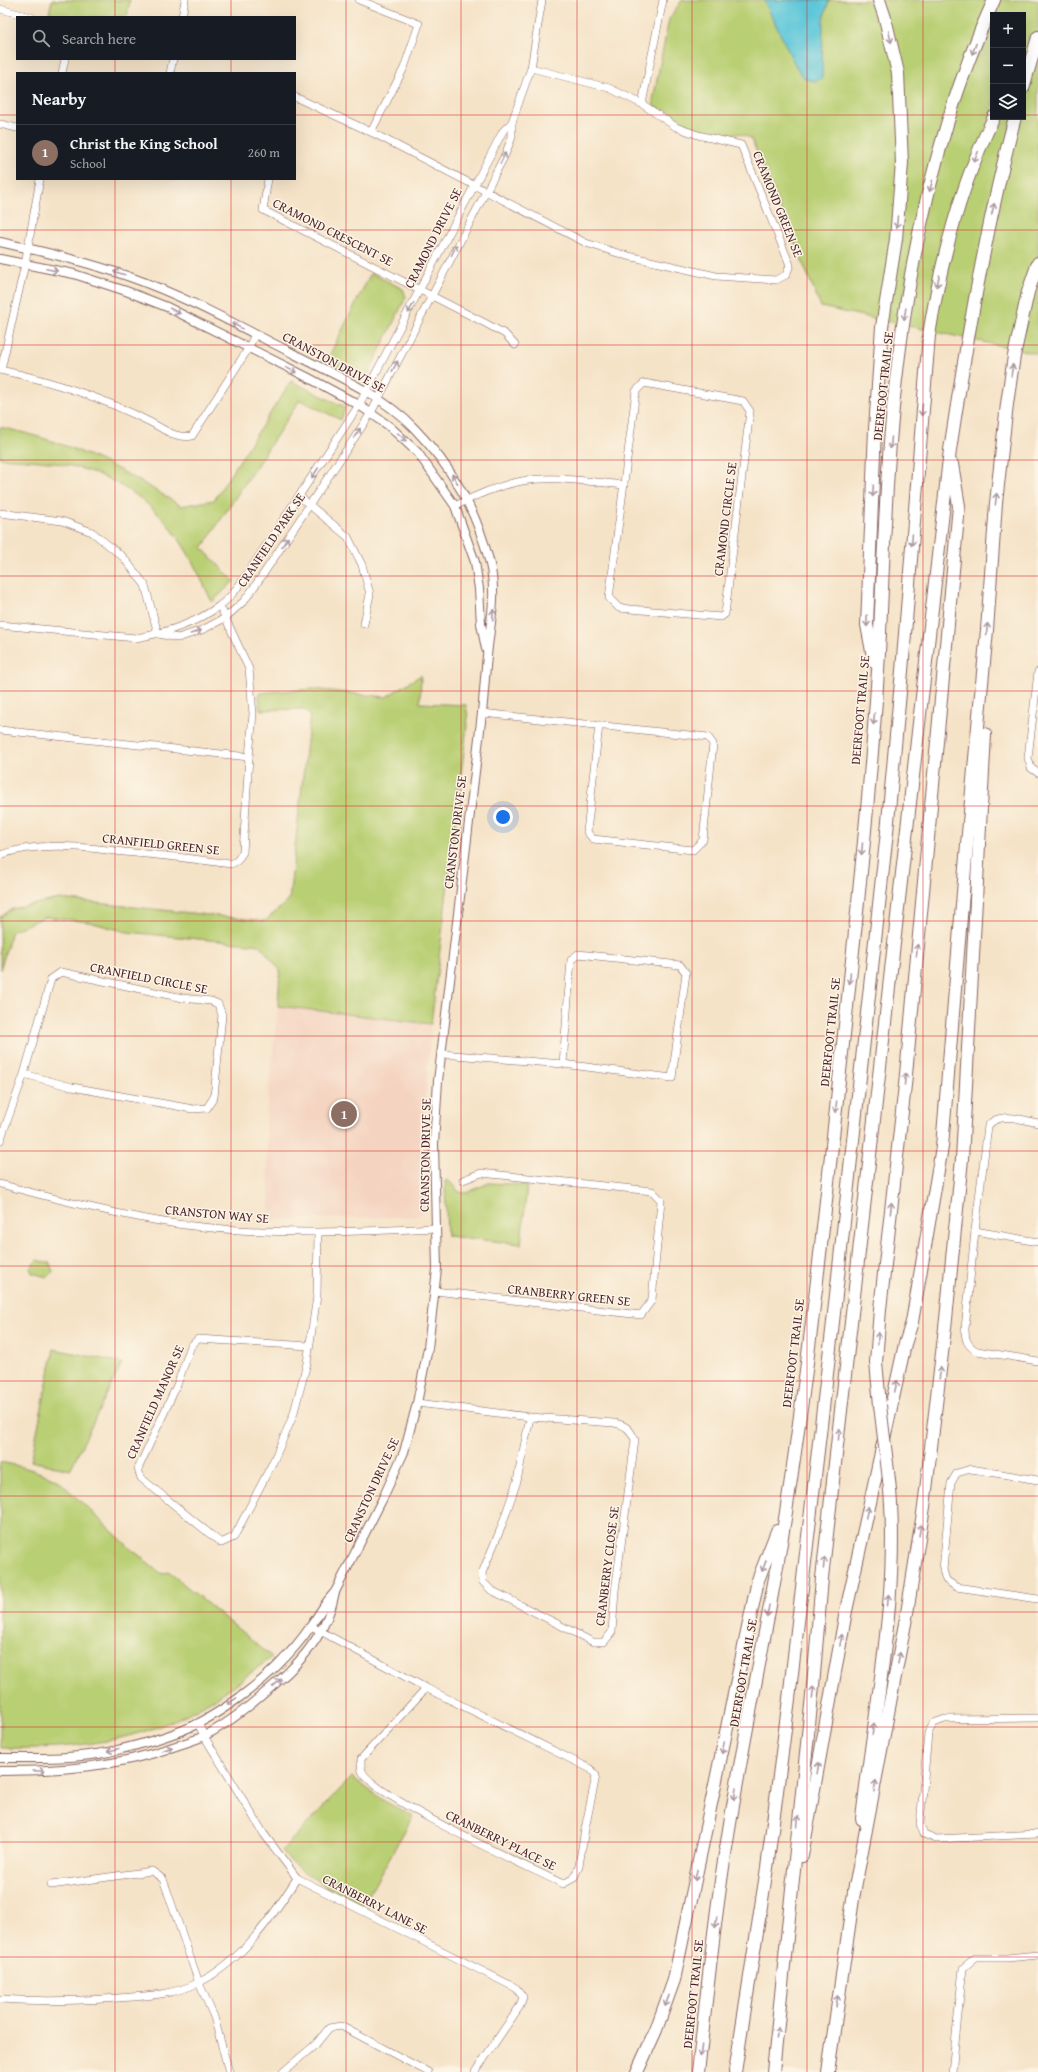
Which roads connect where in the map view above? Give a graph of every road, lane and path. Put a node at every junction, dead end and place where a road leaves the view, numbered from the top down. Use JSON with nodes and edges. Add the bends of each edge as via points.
{"nodes":[{"id":1,"x":186,"y":0,"type":"edge"},
{"id":2,"x":359,"y":0,"type":"edge"},
{"id":3,"x":542,"y":0,"type":"edge"},
{"id":4,"x":663,"y":0,"type":"edge"},
{"id":5,"x":879,"y":0,"type":"edge"},
{"id":6,"x":994,"y":0,"type":"edge"},
{"id":7,"x":0,"y":9,"type":"edge"},
{"id":8,"x":27,"y":16,"type":"edge"},
{"id":9,"x":182,"y":16,"type":"edge"},
{"id":10,"x":1038,"y":37,"type":"edge"},
{"id":11,"x":1026,"y":56,"type":"edge"},
{"id":12,"x":65,"y":60,"type":"edge"},
{"id":13,"x":173,"y":60,"type":"edge"},
{"id":14,"x":531,"y":68,"type":"junction"},
{"id":15,"x":62,"y":72,"type":"edge"},
{"id":16,"x":170,"y":72,"type":"edge"},
{"id":17,"x":1024,"y":84,"type":"edge"},
{"id":18,"x":296,"y":97,"type":"edge"},
{"id":19,"x":642,"y":104,"type":"junction"},
{"id":20,"x":992,"y":120,"type":"edge"},
{"id":21,"x":1014,"y":120,"type":"edge"},
{"id":22,"x":512,"y":122,"type":"junction"},
{"id":23,"x":0,"y":124,"type":"edge"},
{"id":24,"x":16,"y":128,"type":"edge"},
{"id":25,"x":371,"y":132,"type":"junction"},
{"id":26,"x":40,"y":180,"type":"edge"},
{"id":27,"x":268,"y":180,"type":"edge"},
{"id":28,"x":474,"y":186,"type":"junction"},
{"id":29,"x":486,"y":192,"type":"junction"},
{"id":30,"x":0,"y":242,"type":"edge"},
{"id":31,"x":28,"y":248,"type":"junction"},
{"id":32,"x":0,"y":259,"type":"edge"},
{"id":33,"x":1038,"y":263,"type":"edge"},
{"id":34,"x":25,"y":264,"type":"junction"},
{"id":35,"x":420,"y":289,"type":"junction"},
{"id":36,"x":432,"y":295,"type":"junction"},
{"id":37,"x":255,"y":334,"type":"junction"},
{"id":38,"x":514,"y":345,"type":"dead end"},
{"id":39,"x":248,"y":349,"type":"junction"},
{"id":40,"x":1,"y":370,"type":"edge"},
{"id":41,"x":366,"y":392,"type":"junction"},
{"id":42,"x":378,"y":399,"type":"junction"},
{"id":43,"x":359,"y":405,"type":"junction"},
{"id":44,"x":371,"y":413,"type":"junction"},
{"id":45,"x":950,"y":450,"type":"junction"},
{"id":46,"x":624,"y":485,"type":"junction"},
{"id":47,"x":300,"y":497,"type":"junction"},
{"id":48,"x":467,"y":499,"type":"junction"},
{"id":49,"x":310,"y":504,"type":"junction"},
{"id":50,"x":455,"y":506,"type":"junction"},
{"id":51,"x":0,"y":513,"type":"edge"},
{"id":52,"x":220,"y":606,"type":"junction"},
{"id":53,"x":225,"y":618,"type":"junction"},
{"id":54,"x":364,"y":624,"type":"dead end"},
{"id":55,"x":0,"y":625,"type":"edge"},
{"id":56,"x":158,"y":634,"type":"junction"},
{"id":57,"x":487,"y":654,"type":"junction"},
{"id":58,"x":983,"y":668,"type":"junction"},
{"id":59,"x":1038,"y":672,"type":"edge"},
{"id":60,"x":877,"y":680,"type":"junction"},
{"id":61,"x":482,"y":713,"type":"junction"},
{"id":62,"x":599,"y":725,"type":"junction"},
{"id":63,"x":0,"y":730,"type":"edge"},
{"id":64,"x":249,"y":757,"type":"junction"},
{"id":65,"x":1038,"y":773,"type":"edge"},
{"id":66,"x":0,"y":855,"type":"edge"},
{"id":67,"x":442,"y":1054,"type":"junction"},
{"id":68,"x":563,"y":1064,"type":"junction"},
{"id":69,"x":24,"y":1074,"type":"junction"},
{"id":70,"x":1038,"y":1123,"type":"edge"},
{"id":71,"x":0,"y":1141,"type":"edge"},
{"id":72,"x":463,"y":1180,"type":"dead end"},
{"id":73,"x":0,"y":1184,"type":"edge"},
{"id":74,"x":436,"y":1228,"type":"junction"},
{"id":75,"x":975,"y":1231,"type":"junction"},
{"id":76,"x":318,"y":1232,"type":"junction"},
{"id":77,"x":1038,"y":1242,"type":"edge"},
{"id":78,"x":435,"y":1291,"type":"junction"},
{"id":79,"x":310,"y":1346,"type":"junction"},
{"id":80,"x":1038,"y":1361,"type":"edge"},
{"id":81,"x":417,"y":1403,"type":"junction"},
{"id":82,"x":530,"y":1417,"type":"junction"},
{"id":83,"x":1038,"y":1480,"type":"edge"},
{"id":84,"x":788,"y":1504,"type":"junction"},
{"id":85,"x":335,"y":1592,"type":"junction"},
{"id":86,"x":1038,"y":1599,"type":"edge"},
{"id":87,"x":311,"y":1626,"type":"junction"},
{"id":88,"x":321,"y":1631,"type":"junction"},
{"id":89,"x":426,"y":1688,"type":"junction"},
{"id":90,"x":1038,"y":1718,"type":"edge"},
{"id":91,"x":198,"y":1723,"type":"junction"},
{"id":92,"x":204,"y":1736,"type":"junction"},
{"id":93,"x":0,"y":1758,"type":"edge"},
{"id":94,"x":0,"y":1771,"type":"edge"},
{"id":95,"x":1038,"y":1834,"type":"edge"},
{"id":96,"x":297,"y":1878,"type":"junction"},
{"id":97,"x":51,"y":1886,"type":"dead end"},
{"id":98,"x":854,"y":1893,"type":"junction"},
{"id":99,"x":787,"y":1944,"type":"junction"},
{"id":100,"x":1038,"y":1955,"type":"edge"},
{"id":101,"x":199,"y":1982,"type":"junction"},
{"id":102,"x":0,"y":1999,"type":"edge"},
{"id":103,"x":832,"y":2040,"type":"junction"},
{"id":104,"x":229,"y":2072,"type":"edge"},
{"id":105,"x":283,"y":2072,"type":"edge"},
{"id":106,"x":428,"y":2072,"type":"edge"},
{"id":107,"x":475,"y":2072,"type":"edge"},
{"id":108,"x":637,"y":2072,"type":"edge"},
{"id":109,"x":698,"y":2072,"type":"edge"},
{"id":110,"x":735,"y":2072,"type":"edge"},
{"id":111,"x":772,"y":2072,"type":"edge"},
{"id":112,"x":824,"y":2072,"type":"edge"},
{"id":113,"x":828,"y":2072,"type":"edge"},
{"id":114,"x":952,"y":2072,"type":"edge"}],
"edges":[{"from":1,"to":9,"type":"street"},
{"from":2,"to":25,"type":"street","via":[[419,24],[404,68]]},
{"from":3,"to":14,"type":"street"},
{"from":4,"to":19,"type":"street"},
{"from":5,"to":60,"type":"highway","one_way":true,"via":[[898,73],[902,163],[896,239],[882,327],[875,437],[867,625]]},
{"from":6,"to":60,"type":"highway","name":"DEERFOOT TRAIL SE","one_way":true,"via":[[946,129],[920,226],[908,289],[890,450]]},
{"from":7,"to":8,"type":"street"},
{"from":10,"to":11,"type":"highway"},
{"from":10,"to":17,"type":"highway"},
{"from":12,"to":15,"type":"street"},
{"from":13,"to":16,"type":"street"},
{"from":14,"to":19,"type":"street","name":"CRAMOND GREEN SE","via":[[609,88]]},
{"from":14,"to":22,"type":"street"},
{"from":18,"to":25,"type":"street"},
{"from":19,"to":29,"type":"street","name":"CRAMOND GREEN SE","via":[[676,128],[742,145],[790,266],[786,275],[776,280],[716,276],[624,255],[586,243]]},
{"from":20,"to":110,"type":"highway","one_way":true,"via":[[950,231],[936,289],[929,335],[887,832],[832,1331],[778,1783]]},
{"from":45,"to":21,"type":"highway","one_way":true,"via":[[975,294]]},
{"from":22,"to":28,"type":"street","via":[[503,131]]},
{"from":29,"to":22,"type":"street","one_way":true,"via":[[512,137]]},
{"from":23,"to":24,"type":"street"},
{"from":25,"to":28,"type":"street"},
{"from":26,"to":31,"type":"street"},
{"from":27,"to":35,"type":"street","name":"CRAMOND CRESCENT SE","via":[[263,210]]},
{"from":28,"to":29,"type":"street","name":"CRAMOND DRIVE SE"},
{"from":28,"to":35,"type":"street","name":"CRAMOND DRIVE SE"},
{"from":36,"to":29,"type":"street","name":"CRAMOND DRIVE SE","one_way":true},
{"from":30,"to":31,"type":"street","name":"CRANSTON DRIVE SE"},
{"from":31,"to":34,"type":"street"},
{"from":37,"to":31,"type":"street","name":"CRANSTON DRIVE SE","one_way":true,"via":[[178,296],[130,277]]},
{"from":32,"to":34,"type":"street","name":"CRANSTON DRIVE SE"},
{"from":58,"to":33,"type":"highway","one_way":true,"via":[[1007,404],[1028,292]]},
{"from":34,"to":39,"type":"street","name":"CRANSTON DRIVE SE","one_way":true,"via":[[74,274],[126,291],[167,307]]},
{"from":34,"to":40,"type":"street"},
{"from":35,"to":36,"type":"street"},
{"from":35,"to":41,"type":"street","name":"CRAMOND DRIVE SE","one_way":true},
{"from":36,"to":38,"type":"street","via":[[505,334]]},
{"from":42,"to":36,"type":"street","name":"CRAMOND DRIVE SE","one_way":true},
{"from":37,"to":39,"type":"street"},
{"from":37,"to":41,"type":"street","name":"CRANSTON DRIVE SE"},
{"from":39,"to":40,"type":"street","via":[[192,436],[181,438],[90,395]]},
{"from":39,"to":43,"type":"street","name":"CRANSTON DRIVE SE","one_way":true},
{"from":41,"to":42,"type":"street","name":"CRANSTON DRIVE SE"},
{"from":41,"to":43,"type":"street","name":"CRAMOND DRIVE SE"},
{"from":42,"to":44,"type":"street","name":"CRAMOND DRIVE SE"},
{"from":48,"to":42,"type":"street","name":"CRANSTON DRIVE SE","one_way":true,"via":[[446,464],[414,428]]},
{"from":43,"to":44,"type":"street","name":"CRANSTON DRIVE SE"},
{"from":43,"to":47,"type":"street","name":"CRANFIELD PARK SE","one_way":true},
{"from":49,"to":44,"type":"street","name":"CRANFIELD PARK SE","one_way":true},
{"from":44,"to":50,"type":"street","name":"CRANSTON DRIVE SE","one_way":true,"via":[[418,453]]},
{"from":98,"to":45,"type":"highway","one_way":true,"bridge":true,"via":[[890,1583],[892,1531],[889,1480],[876,1362],[905,1085],[959,506]]},
{"from":99,"to":45,"type":"highway","one_way":true,"via":[[824,1562]]},
{"from":46,"to":46,"type":"street","name":"CRAMOND CIRCLE SE","via":[[609,598],[619,608],[721,617],[725,614],[750,411],[743,401],[644,383],[636,392]]},
{"from":46,"to":48,"type":"street","via":[[554,479],[522,481]]},
{"from":47,"to":49,"type":"street"},
{"from":47,"to":52,"type":"street","name":"CRANFIELD PARK SE","via":[[239,586]]},
{"from":48,"to":50,"type":"street"},
{"from":57,"to":48,"type":"street","name":"CRANSTON DRIVE SE","one_way":true,"via":[[493,620],[493,589],[489,562]]},
{"from":53,"to":49,"type":"street","name":"CRANFIELD PARK SE","one_way":true,"via":[[244,601]]},
{"from":49,"to":54,"type":"street","via":[[348,537],[362,565],[370,594]]},
{"from":50,"to":57,"type":"street","name":"CRANSTON DRIVE SE","via":[[475,562],[481,624]]},
{"from":51,"to":56,"type":"street","via":[[62,521],[92,532],[123,556],[145,585]]},
{"from":52,"to":53,"type":"street","name":"CRANFIELD GREEN SE"},
{"from":52,"to":56,"type":"street","name":"CRANFIELD PARK SE","via":[[197,620]]},
{"from":56,"to":53,"type":"street","name":"CRANFIELD PARK SE","one_way":true,"via":[[178,638],[202,630]]},
{"from":53,"to":64,"type":"street","name":"CRANFIELD GREEN SE","via":[[249,669],[253,714]]},
{"from":55,"to":56,"type":"street","name":"CRANFIELD PARK SE","via":[[136,638]]},
{"from":57,"to":61,"type":"street","name":"CRANSTON DRIVE SE"},
{"from":98,"to":58,"type":"highway","one_way":true,"via":[[924,1507],[947,1311],[964,1128],[987,690]]},
{"from":99,"to":58,"type":"highway","one_way":true,"via":[[842,1634],[873,1486],[912,1322],[942,1147]]},
{"from":59,"to":65,"type":"street","via":[[1028,758],[1032,768]]},
{"from":60,"to":84,"type":"highway","name":"DEERFOOT TRAIL SE","one_way":true,"via":[[847,1008]]},
{"from":61,"to":62,"type":"street"},
{"from":61,"to":67,"type":"street","name":"CRANSTON DRIVE SE"},
{"from":62,"to":62,"type":"street","via":[[587,832],[593,839],[693,850],[703,840],[713,744],[708,737]]},
{"from":63,"to":64,"type":"street"},
{"from":64,"to":66,"type":"street","name":"CRANFIELD GREEN SE","via":[[243,852],[237,861],[231,864],[55,846]]},
{"from":67,"to":68,"type":"street"},
{"from":67,"to":74,"type":"street","name":"CRANSTON DRIVE SE","via":[[434,1144]]},
{"from":68,"to":68,"type":"street","via":[[571,960],[578,954],[680,965],[686,973],[672,1078]]},
{"from":69,"to":69,"type":"street","name":"CRANFIELD CIRCLE SE","via":[[51,979],[61,972],[183,998],[211,1001],[218,1004],[222,1016],[214,1097],[208,1108],[193,1109],[72,1087]]},
{"from":69,"to":71,"type":"street","name":"CRANFIELD CIRCLE SE"},
{"from":70,"to":75,"type":"street","via":[[1003,1118],[993,1121],[988,1126]]},
{"from":72,"to":78,"type":"street","name":"CRANBERRY GREEN SE","via":[[481,1173],[652,1191],[661,1200],[652,1300],[641,1315]]},
{"from":73,"to":76,"type":"street","name":"CRANSTON WAY SE","via":[[102,1211],[178,1224]]},
{"from":74,"to":76,"type":"street","name":"CRANSTON WAY SE"},
{"from":74,"to":78,"type":"street","name":"CRANSTON DRIVE SE"},
{"from":75,"to":77,"type":"street"},
{"from":75,"to":80,"type":"street","via":[[964,1329],[966,1341],[977,1351]]},
{"from":76,"to":79,"type":"street","name":"CRANFIELD MANOR SE","via":[[317,1296]]},
{"from":78,"to":81,"type":"street","name":"CRANSTON DRIVE SE","via":[[428,1348]]},
{"from":79,"to":79,"type":"street","name":"CRANFIELD MANOR SE","via":[[293,1416],[273,1462],[234,1537],[221,1543],[141,1478],[138,1469],[177,1385],[191,1346],[198,1339]]},
{"from":81,"to":82,"type":"street","name":"CRANBERRY CLOSE SE"},
{"from":81,"to":85,"type":"street","name":"CRANSTON DRIVE SE","via":[[404,1452]]},
{"from":82,"to":82,"type":"street","name":"CRANBERRY CLOSE SE","via":[[622,1425],[630,1430],[635,1440],[612,1632],[604,1642],[593,1642],[490,1590],[483,1582],[482,1574],[517,1481]]},
{"from":83,"to":86,"type":"street","via":[[970,1469],[954,1475],[951,1483],[943,1570],[946,1580],[956,1587]]},
{"from":84,"to":108,"type":"highway","one_way":true,"via":[[758,1580],[674,1980]]},
{"from":84,"to":109,"type":"highway","name":"DEERFOOT TRAIL SE","one_way":true,"via":[[726,1844]]},
{"from":85,"to":87,"type":"street","name":"CRANSTON DRIVE SE","via":[[325,1602]]},
{"from":85,"to":88,"type":"street","name":"CRANSTON DRIVE SE","via":[[332,1609]]},
{"from":87,"to":88,"type":"street","name":"CRANBERRY PLACE SE"},
{"from":87,"to":91,"type":"street","name":"CRANSTON DRIVE SE","one_way":true,"via":[[293,1649],[263,1678],[244,1694]]},
{"from":88,"to":89,"type":"street","name":"CRANBERRY PLACE SE"},
{"from":92,"to":88,"type":"street","name":"CRANSTON DRIVE SE","one_way":true,"via":[[251,1705],[288,1673],[309,1650]]},
{"from":89,"to":89,"type":"street","name":"CRANBERRY PLACE SE","via":[[591,1769],[596,1776],[580,1866],[574,1878],[563,1884],[438,1822],[378,1788],[362,1771],[361,1759]]},
{"from":90,"to":95,"type":"street","via":[[946,1719],[934,1724],[928,1733],[920,1825],[924,1834],[936,1839]]},
{"from":91,"to":92,"type":"street","name":"CRANBERRY LANE SE"},
{"from":91,"to":93,"type":"street","name":"CRANSTON DRIVE SE","one_way":true,"via":[[156,1739],[109,1752],[51,1758]]},
{"from":94,"to":92,"type":"street","name":"CRANSTON DRIVE SE","one_way":true,"via":[[51,1771],[113,1764],[159,1752]]},
{"from":92,"to":96,"type":"street","name":"CRANBERRY LANE SE","via":[[264,1834]]},
{"from":96,"to":101,"type":"street","via":[[257,1935],[226,1965]]},
{"from":96,"to":107,"type":"street","name":"CRANBERRY LANE SE","via":[[516,1988],[523,1997],[520,2006]]},
{"from":97,"to":101,"type":"street","via":[[152,1871],[163,1878]]},
{"from":103,"to":98,"type":"highway","one_way":true},
{"from":111,"to":99,"type":"highway","one_way":true},
{"from":100,"to":114,"type":"street","via":[[975,1958],[963,1968]]},
{"from":101,"to":102,"type":"street","via":[[181,1990],[146,1996],[42,2002]]},
{"from":101,"to":104,"type":"street","via":[[214,2016]]},
{"from":103,"to":112,"type":"highway"},
{"from":103,"to":113,"type":"highway"},
{"from":105,"to":106,"type":"street","via":[[316,2044],[329,2028],[340,2026]]}]}
